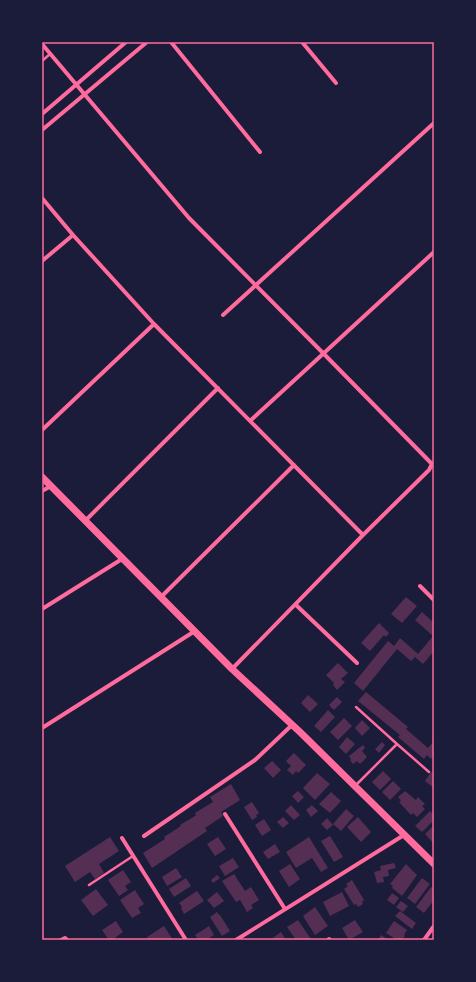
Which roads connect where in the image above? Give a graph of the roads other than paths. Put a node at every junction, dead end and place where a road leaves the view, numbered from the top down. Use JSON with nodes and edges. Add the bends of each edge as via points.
{"nodes":[{"id":1,"x":126,"y":42,"type":"edge"},
{"id":2,"x":147,"y":42,"type":"edge"},
{"id":3,"x":171,"y":42,"type":"edge"},
{"id":4,"x":302,"y":42,"type":"edge"},
{"id":5,"x":42,"y":44,"type":"edge"},
{"id":6,"x":51,"y":54,"type":"junction"},
{"id":7,"x":42,"y":61,"type":"edge"},
{"id":8,"x":336,"y":83,"type":"dead end"},
{"id":9,"x":76,"y":85,"type":"junction"},
{"id":10,"x":85,"y":94,"type":"junction"},
{"id":11,"x":42,"y":114,"type":"edge"},
{"id":12,"x":434,"y":122,"type":"edge"},
{"id":13,"x":42,"y":130,"type":"edge"},
{"id":14,"x":260,"y":152,"type":"dead end"},
{"id":15,"x":42,"y":198,"type":"edge"},
{"id":16,"x":73,"y":235,"type":"junction"},
{"id":17,"x":434,"y":252,"type":"edge"},
{"id":18,"x":42,"y":261,"type":"edge"},
{"id":19,"x":255,"y":286,"type":"junction"},
{"id":20,"x":223,"y":315,"type":"dead end"},
{"id":21,"x":154,"y":324,"type":"junction"},
{"id":22,"x":323,"y":353,"type":"junction"},
{"id":23,"x":218,"y":388,"type":"junction"},
{"id":24,"x":250,"y":421,"type":"junction"},
{"id":25,"x":42,"y":430,"type":"edge"},
{"id":26,"x":294,"y":465,"type":"junction"},
{"id":27,"x":42,"y":477,"type":"edge"},
{"id":28,"x":51,"y":486,"type":"junction"},
{"id":29,"x":42,"y":491,"type":"edge"},
{"id":30,"x":85,"y":520,"type":"junction"},
{"id":31,"x":363,"y":535,"type":"junction"},
{"id":32,"x":122,"y":559,"type":"junction"},
{"id":33,"x":420,"y":586,"type":"dead end"},
{"id":34,"x":161,"y":597,"type":"junction"},
{"id":35,"x":434,"y":600,"type":"edge"},
{"id":36,"x":296,"y":605,"type":"junction"},
{"id":37,"x":42,"y":609,"type":"edge"},
{"id":38,"x":195,"y":631,"type":"junction"},
{"id":39,"x":357,"y":663,"type":"dead end"},
{"id":40,"x":232,"y":669,"type":"junction"},
{"id":41,"x":356,"y":707,"type":"dead end"},
{"id":42,"x":292,"y":725,"type":"junction"},
{"id":43,"x":42,"y":728,"type":"edge"},
{"id":44,"x":397,"y":744,"type":"junction"},
{"id":45,"x":429,"y":772,"type":"dead end"},
{"id":46,"x":355,"y":787,"type":"junction"},
{"id":47,"x":225,"y":814,"type":"dead end"},
{"id":48,"x":404,"y":835,"type":"junction"},
{"id":49,"x":144,"y":836,"type":"dead end"},
{"id":50,"x":122,"y":838,"type":"dead end"},
{"id":51,"x":133,"y":856,"type":"junction"},
{"id":52,"x":434,"y":864,"type":"edge"},
{"id":53,"x":89,"y":885,"type":"dead end"},
{"id":54,"x":285,"y":909,"type":"junction"},
{"id":55,"x":434,"y":926,"type":"edge"},
{"id":56,"x":186,"y":940,"type":"edge"},
{"id":57,"x":236,"y":940,"type":"edge"},
{"id":58,"x":424,"y":940,"type":"edge"}],
"edges":[{"from":1,"to":9,"type":"street"},
{"from":2,"to":10,"type":"street"},
{"from":3,"to":14,"type":"street"},
{"from":4,"to":8,"type":"street"},
{"from":5,"to":6,"type":"street"},
{"from":6,"to":7,"type":"lane"},
{"from":6,"to":9,"type":"street"},
{"from":9,"to":10,"type":"street"},
{"from":9,"to":11,"type":"street"},
{"from":10,"to":13,"type":"street"},
{"from":10,"to":19,"type":"street","via":[[189,218]]},
{"from":12,"to":19,"type":"street"},
{"from":15,"to":16,"type":"street"},
{"from":16,"to":18,"type":"street"},
{"from":16,"to":21,"type":"street"},
{"from":17,"to":22,"type":"street"},
{"from":19,"to":20,"type":"street"},
{"from":19,"to":22,"type":"street"},
{"from":21,"to":23,"type":"street"},
{"from":21,"to":25,"type":"street"},
{"from":22,"to":24,"type":"street"},
{"from":22,"to":31,"type":"street","via":[[432,464],[429,470]]},
{"from":23,"to":24,"type":"street"},
{"from":23,"to":30,"type":"street"},
{"from":24,"to":26,"type":"street"},
{"from":26,"to":31,"type":"street"},
{"from":26,"to":34,"type":"street"},
{"from":27,"to":28,"type":"street"},
{"from":28,"to":29,"type":"street"},
{"from":28,"to":30,"type":"street"},
{"from":30,"to":32,"type":"street"},
{"from":31,"to":36,"type":"street"},
{"from":32,"to":34,"type":"street"},
{"from":32,"to":37,"type":"street"},
{"from":33,"to":35,"type":"street"},
{"from":34,"to":38,"type":"street"},
{"from":36,"to":39,"type":"street"},
{"from":36,"to":40,"type":"street"},
{"from":38,"to":40,"type":"street"},
{"from":38,"to":43,"type":"street"},
{"from":40,"to":42,"type":"street"},
{"from":41,"to":44,"type":"lane"},
{"from":42,"to":46,"type":"street"},
{"from":42,"to":49,"type":"street","via":[[255,760]]},
{"from":44,"to":45,"type":"lane"},
{"from":44,"to":46,"type":"lane"},
{"from":46,"to":48,"type":"street"},
{"from":47,"to":54,"type":"street"},
{"from":48,"to":52,"type":"street"},
{"from":48,"to":54,"type":"street"},
{"from":50,"to":51,"type":"street"},
{"from":51,"to":53,"type":"lane"},
{"from":51,"to":56,"type":"street"},
{"from":54,"to":57,"type":"street"},
{"from":55,"to":58,"type":"street"}]}
